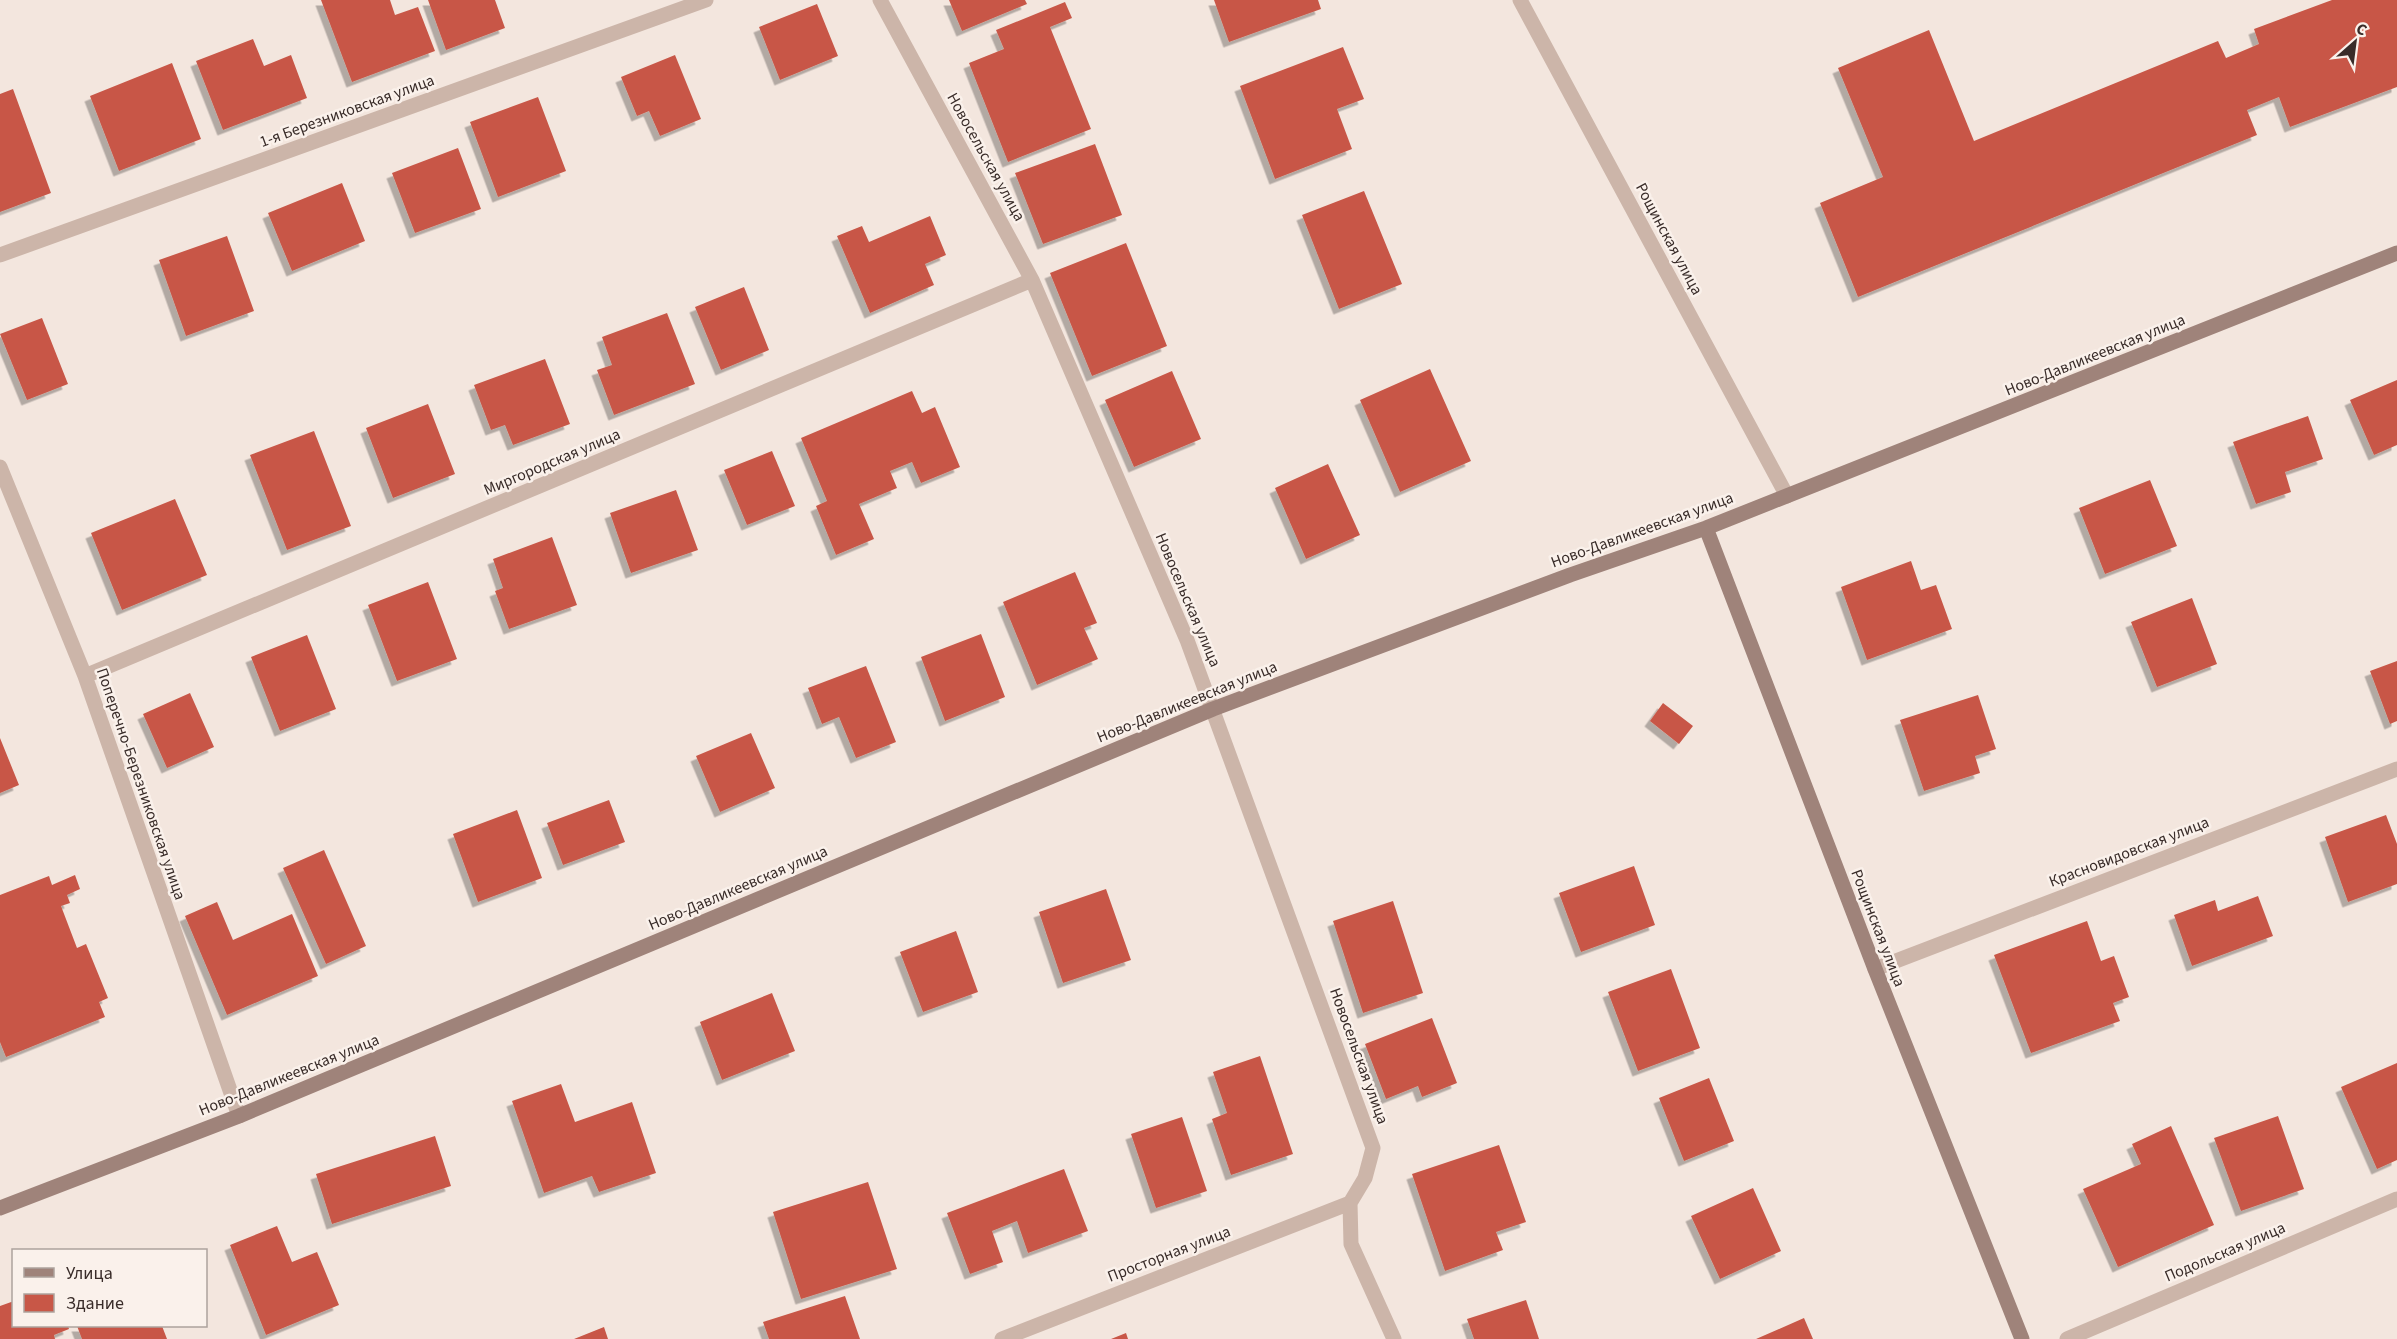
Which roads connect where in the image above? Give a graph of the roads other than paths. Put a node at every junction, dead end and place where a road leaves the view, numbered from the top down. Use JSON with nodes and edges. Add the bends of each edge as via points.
{"nodes":[{"id":1,"x":706,"y":0,"type":"edge"},
{"id":2,"x":880,"y":0,"type":"edge"},
{"id":3,"x":1520,"y":0,"type":"edge"},
{"id":4,"x":2397,"y":253,"type":"edge"},
{"id":5,"x":0,"y":255,"type":"edge"},
{"id":6,"x":1032,"y":280,"type":"junction"},
{"id":7,"x":0,"y":467,"type":"edge"},
{"id":8,"x":1786,"y":496,"type":"junction"},
{"id":9,"x":1706,"y":528,"type":"junction"},
{"id":10,"x":85,"y":676,"type":"junction"},
{"id":11,"x":1213,"y":709,"type":"junction"},
{"id":12,"x":2397,"y":769,"type":"edge"},
{"id":13,"x":1875,"y":969,"type":"junction"},
{"id":14,"x":239,"y":1116,"type":"junction"},
{"id":15,"x":2397,"y":1199,"type":"edge"},
{"id":16,"x":1350,"y":1203,"type":"junction"},
{"id":17,"x":0,"y":1208,"type":"edge"},
{"id":18,"x":1002,"y":1339,"type":"edge"},
{"id":19,"x":1394,"y":1339,"type":"edge"},
{"id":20,"x":2022,"y":1339,"type":"edge"},
{"id":21,"x":2067,"y":1339,"type":"edge"}],
"edges":[{"from":1,"to":5,"type":"street","name":"1-я Березниковская улица"},
{"from":2,"to":6,"type":"street","name":"Новосельская улица"},
{"from":3,"to":8,"type":"street","name":"Рощинская улица"},
{"from":4,"to":8,"type":"street","name":"Ново-Давликеевская улица"},
{"from":6,"to":10,"type":"street","name":"Миргородская улица"},
{"from":6,"to":11,"type":"street","name":"Новосельская улица"},
{"from":7,"to":10,"type":"street","name":"Поперечно-Березниковская улица"},
{"from":8,"to":9,"type":"street","name":"Ново-Давликеевская улица"},
{"from":9,"to":11,"type":"street","name":"Ново-Давликеевская улица"},
{"from":9,"to":13,"type":"street","name":"Рощинская улица"},
{"from":10,"to":14,"type":"street","name":"Поперечно-Березниковская улица"},
{"from":11,"to":14,"type":"street","name":"Ново-Давликеевская улица"},
{"from":11,"to":16,"type":"street","name":"Новосельская улица","via":[[1373,1148],[1365,1179]]},
{"from":12,"to":13,"type":"street","name":"Красновидовская улица"},
{"from":13,"to":20,"type":"street","name":"Рощинская улица"},
{"from":14,"to":17,"type":"street","name":"Ново-Давликеевская улица"},
{"from":15,"to":21,"type":"street","name":"Подольская улица"},
{"from":16,"to":18,"type":"street","name":"Просторная улица"},
{"from":16,"to":19,"type":"street","via":[[1351,1244]]}]}
